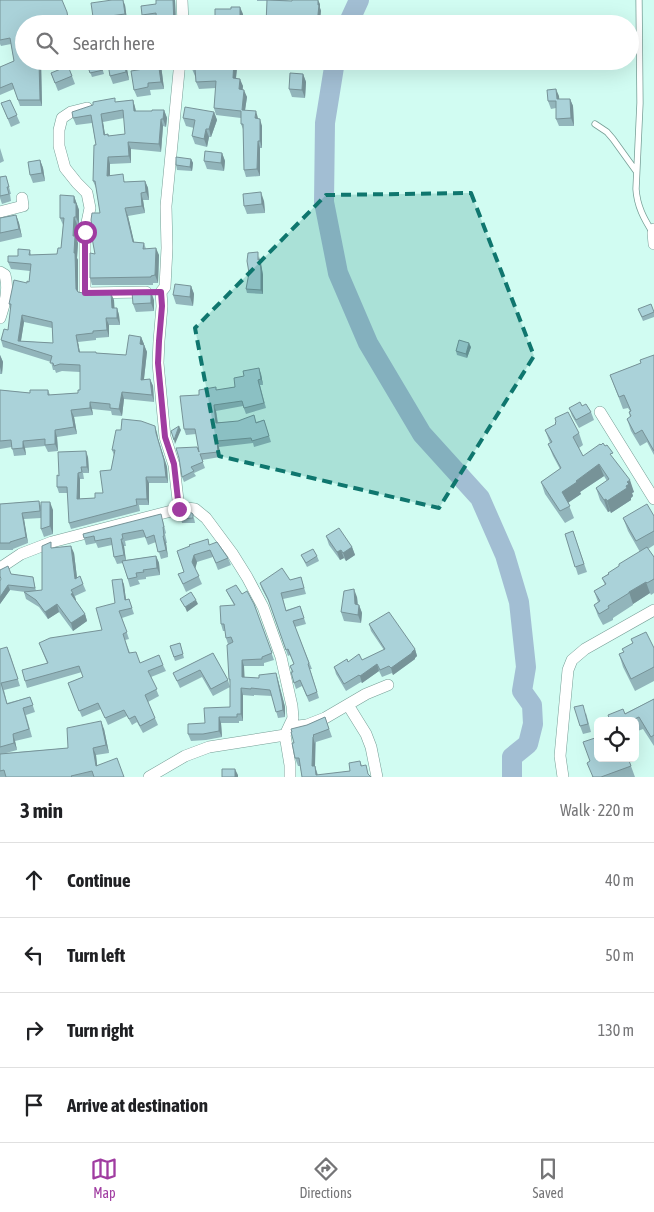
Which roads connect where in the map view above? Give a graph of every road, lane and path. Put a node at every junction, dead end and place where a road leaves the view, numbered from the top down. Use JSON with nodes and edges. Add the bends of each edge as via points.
{"nodes":[{"id":1,"x":182,"y":0,"type":"edge"},
{"id":2,"x":638,"y":0,"type":"edge"},
{"id":3,"x":183,"y":15,"type":"edge"},
{"id":4,"x":638,"y":15,"type":"edge"},
{"id":5,"x":639,"y":52,"type":"edge"},
{"id":6,"x":179,"y":70,"type":"edge"},
{"id":7,"x":87,"y":108,"type":"edge"},
{"id":8,"x":595,"y":124,"type":"dead end"},
{"id":9,"x":636,"y":172,"type":"junction"},
{"id":10,"x":22,"y":198,"type":"dead end"},
{"id":11,"x":0,"y":212,"type":"edge"},
{"id":12,"x":654,"y":236,"type":"edge"},
{"id":13,"x":0,"y":272,"type":"edge"},
{"id":14,"x":161,"y":292,"type":"junction"},
{"id":15,"x":0,"y":318,"type":"edge"},
{"id":16,"x":600,"y":412,"type":"dead end"},
{"id":17,"x":654,"y":499,"type":"edge"},
{"id":18,"x":179,"y":509,"type":"junction"},
{"id":19,"x":0,"y":568,"type":"edge"},
{"id":20,"x":654,"y":610,"type":"edge"},
{"id":21,"x":388,"y":685,"type":"dead end"},
{"id":22,"x":348,"y":705,"type":"junction"},
{"id":23,"x":287,"y":731,"type":"junction"},
{"id":24,"x":150,"y":777,"type":"edge"},
{"id":25,"x":290,"y":777,"type":"edge"},
{"id":26,"x":377,"y":777,"type":"edge"},
{"id":27,"x":563,"y":777,"type":"edge"}],
"edges":[{"from":1,"to":3,"type":"street"},
{"from":2,"to":4,"type":"lane"},
{"from":5,"to":9,"type":"lane"},
{"from":6,"to":14,"type":"street","via":[[166,206],[165,287]]},
{"from":7,"to":14,"type":"street","via":[[62,118],[58,146],[65,168],[87,193],[90,208],[85,232],[85,293]]},
{"from":8,"to":9,"type":"lane","via":[[613,139]]},
{"from":9,"to":12,"type":"lane","via":[[637,200]]},
{"from":10,"to":11,"type":"street","via":[[23,206]]},
{"from":13,"to":15,"type":"street","via":[[5,274],[7,294]]},
{"from":14,"to":18,"type":"street","via":[[158,363],[165,437],[174,464]]},
{"from":16,"to":17,"type":"street"},
{"from":18,"to":19,"type":"street","via":[[52,542],[21,554]]},
{"from":18,"to":23,"type":"street","via":[[195,509],[206,518],[260,599],[281,657],[292,706],[293,718]]},
{"from":20,"to":27,"type":"street","via":[[585,649],[572,660],[568,670],[560,756]]},
{"from":21,"to":22,"type":"street"},
{"from":22,"to":23,"type":"street","via":[[324,718]]},
{"from":22,"to":26,"type":"street","via":[[366,734]]},
{"from":23,"to":24,"type":"street","via":[[209,747],[185,756]]},
{"from":23,"to":25,"type":"street"}]}
